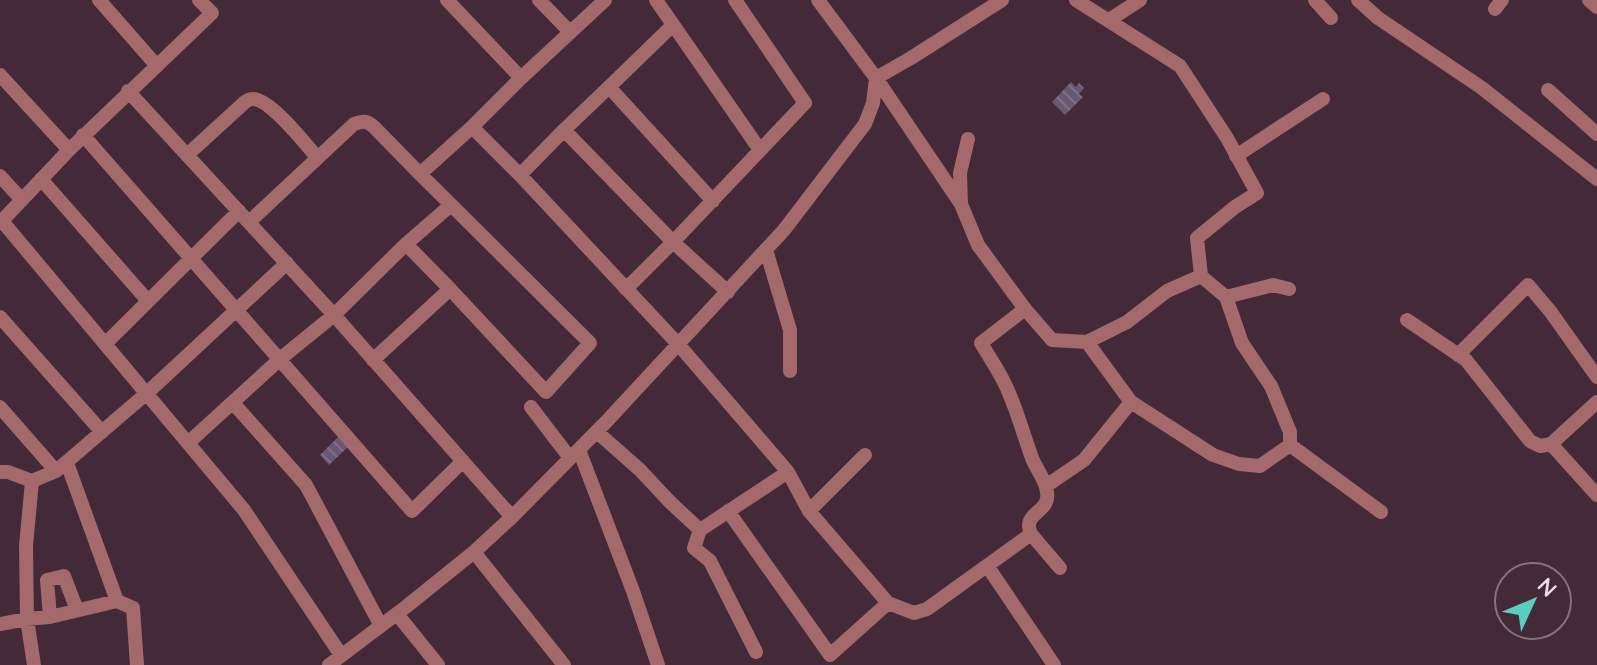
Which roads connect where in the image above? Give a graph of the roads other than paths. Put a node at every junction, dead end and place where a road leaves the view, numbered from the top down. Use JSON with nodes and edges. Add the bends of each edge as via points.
{"nodes":[{"id":1,"x":99,"y":0,"type":"edge"},
{"id":2,"x":199,"y":0,"type":"edge"},
{"id":3,"x":447,"y":0,"type":"edge"},
{"id":4,"x":539,"y":0,"type":"edge"},
{"id":5,"x":605,"y":0,"type":"edge"},
{"id":6,"x":656,"y":0,"type":"edge"},
{"id":7,"x":735,"y":0,"type":"edge"},
{"id":8,"x":818,"y":0,"type":"edge"},
{"id":9,"x":1002,"y":0,"type":"edge"},
{"id":10,"x":1076,"y":0,"type":"edge"},
{"id":11,"x":1140,"y":0,"type":"edge"},
{"id":12,"x":1315,"y":0,"type":"edge"},
{"id":13,"x":1358,"y":0,"type":"edge"},
{"id":14,"x":1589,"y":0,"type":"edge"},
{"id":15,"x":1597,"y":7,"type":"edge"},
{"id":16,"x":1331,"y":18,"type":"dead end"},
{"id":17,"x":1109,"y":20,"type":"junction"},
{"id":18,"x":673,"y":25,"type":"junction"},
{"id":19,"x":570,"y":32,"type":"junction"},
{"id":20,"x":157,"y":66,"type":"junction"},
{"id":21,"x":0,"y":75,"type":"edge"},
{"id":22,"x":521,"y":78,"type":"junction"},
{"id":23,"x":876,"y":78,"type":"junction"},
{"id":24,"x":609,"y":87,"type":"junction"},
{"id":25,"x":1548,"y":90,"type":"dead end"},
{"id":26,"x":128,"y":91,"type":"junction"},
{"id":27,"x":1323,"y":99,"type":"dead end"},
{"id":28,"x":472,"y":127,"type":"junction"},
{"id":29,"x":564,"y":130,"type":"junction"},
{"id":30,"x":1597,"y":134,"type":"edge"},
{"id":31,"x":83,"y":135,"type":"junction"},
{"id":32,"x":968,"y":139,"type":"dead end"},
{"id":33,"x":69,"y":150,"type":"junction"},
{"id":34,"x":760,"y":150,"type":"junction"},
{"id":35,"x":187,"y":155,"type":"junction"},
{"id":36,"x":1236,"y":156,"type":"junction"},
{"id":37,"x":317,"y":157,"type":"junction"},
{"id":38,"x":420,"y":174,"type":"junction"},
{"id":39,"x":520,"y":175,"type":"junction"},
{"id":40,"x":0,"y":176,"type":"edge"},
{"id":41,"x":41,"y":179,"type":"junction"},
{"id":42,"x":1597,"y":179,"type":"edge"},
{"id":43,"x":22,"y":200,"type":"junction"},
{"id":44,"x":713,"y":201,"type":"junction"},
{"id":45,"x":961,"y":204,"type":"junction"},
{"id":46,"x":451,"y":205,"type":"junction"},
{"id":47,"x":244,"y":216,"type":"junction"},
{"id":48,"x":1,"y":222,"type":"edge"},
{"id":49,"x":673,"y":242,"type":"junction"},
{"id":50,"x":406,"y":244,"type":"junction"},
{"id":51,"x":766,"y":250,"type":"junction"},
{"id":52,"x":191,"y":260,"type":"junction"},
{"id":53,"x":287,"y":263,"type":"junction"},
{"id":54,"x":1201,"y":276,"type":"junction"},
{"id":55,"x":450,"y":289,"type":"junction"},
{"id":56,"x":626,"y":289,"type":"junction"},
{"id":57,"x":1289,"y":289,"type":"dead end"},
{"id":58,"x":728,"y":292,"type":"junction"},
{"id":59,"x":1226,"y":297,"type":"junction"},
{"id":60,"x":148,"y":301,"type":"junction"},
{"id":61,"x":1025,"y":309,"type":"junction"},
{"id":62,"x":237,"y":311,"type":"junction"},
{"id":63,"x":334,"y":315,"type":"junction"},
{"id":64,"x":0,"y":317,"type":"edge"},
{"id":65,"x":1407,"y":320,"type":"dead end"},
{"id":66,"x":1087,"y":342,"type":"junction"},
{"id":67,"x":105,"y":344,"type":"junction"},
{"id":68,"x":678,"y":344,"type":"junction"},
{"id":69,"x":1458,"y":355,"type":"junction"},
{"id":70,"x":280,"y":359,"type":"junction"},
{"id":71,"x":373,"y":360,"type":"junction"},
{"id":72,"x":790,"y":371,"type":"dead end"},
{"id":73,"x":1597,"y":377,"type":"edge"},
{"id":74,"x":147,"y":393,"type":"junction"},
{"id":75,"x":1131,"y":402,"type":"junction"},
{"id":76,"x":1597,"y":402,"type":"edge"},
{"id":77,"x":233,"y":403,"type":"junction"},
{"id":78,"x":0,"y":407,"type":"edge"},
{"id":79,"x":531,"y":407,"type":"dead end"},
{"id":80,"x":102,"y":432,"type":"junction"},
{"id":81,"x":597,"y":432,"type":"junction"},
{"id":82,"x":188,"y":443,"type":"junction"},
{"id":83,"x":1551,"y":444,"type":"junction"},
{"id":84,"x":1290,"y":445,"type":"junction"},
{"id":85,"x":575,"y":454,"type":"junction"},
{"id":86,"x":865,"y":455,"type":"dead end"},
{"id":87,"x":463,"y":461,"type":"junction"},
{"id":88,"x":62,"y":467,"type":"junction"},
{"id":89,"x":0,"y":472,"type":"edge"},
{"id":90,"x":788,"y":472,"type":"junction"},
{"id":91,"x":32,"y":481,"type":"junction"},
{"id":92,"x":1046,"y":486,"type":"junction"},
{"id":93,"x":1597,"y":495,"type":"edge"},
{"id":94,"x":728,"y":511,"type":"junction"},
{"id":95,"x":809,"y":511,"type":"junction"},
{"id":96,"x":1381,"y":512,"type":"dead end"},
{"id":97,"x":512,"y":517,"type":"junction"},
{"id":98,"x":700,"y":530,"type":"junction"},
{"id":99,"x":1031,"y":534,"type":"junction"},
{"id":100,"x":474,"y":552,"type":"junction"},
{"id":101,"x":988,"y":567,"type":"junction"},
{"id":102,"x":1060,"y":568,"type":"dead end"},
{"id":103,"x":117,"y":601,"type":"junction"},
{"id":104,"x":888,"y":603,"type":"junction"},
{"id":105,"x":77,"y":610,"type":"junction"},
{"id":106,"x":397,"y":614,"type":"junction"},
{"id":107,"x":50,"y":617,"type":"junction"},
{"id":108,"x":27,"y":619,"type":"junction"},
{"id":109,"x":0,"y":624,"type":"edge"},
{"id":110,"x":381,"y":626,"type":"junction"},
{"id":111,"x":756,"y":652,"type":"dead end"},
{"id":112,"x":334,"y":662,"type":"edge"},
{"id":113,"x":34,"y":665,"type":"edge"},
{"id":114,"x":137,"y":665,"type":"edge"},
{"id":115,"x":438,"y":665,"type":"edge"},
{"id":116,"x":564,"y":665,"type":"edge"},
{"id":117,"x":658,"y":665,"type":"edge"},
{"id":118,"x":1054,"y":665,"type":"edge"}],
"edges":[{"from":1,"to":20,"type":"street"},
{"from":2,"to":20,"type":"street","via":[[212,13]]},
{"from":3,"to":22,"type":"street"},
{"from":4,"to":19,"type":"street"},
{"from":5,"to":19,"type":"street"},
{"from":6,"to":18,"type":"street"},
{"from":7,"to":34,"type":"street","via":[[805,103]]},
{"from":8,"to":23,"type":"street"},
{"from":9,"to":23,"type":"street"},
{"from":10,"to":17,"type":"street"},
{"from":11,"to":17,"type":"street"},
{"from":12,"to":16,"type":"street"},
{"from":13,"to":42,"type":"street"},
{"from":14,"to":15,"type":"street"},
{"from":17,"to":36,"type":"street","via":[[1180,66]]},
{"from":18,"to":24,"type":"street"},
{"from":18,"to":34,"type":"street"},
{"from":19,"to":22,"type":"street"},
{"from":20,"to":26,"type":"street"},
{"from":21,"to":33,"type":"street"},
{"from":22,"to":28,"type":"street"},
{"from":23,"to":45,"type":"street"},
{"from":23,"to":51,"type":"street","via":[[865,124]]},
{"from":24,"to":29,"type":"street"},
{"from":24,"to":44,"type":"street"},
{"from":25,"to":30,"type":"street"},
{"from":26,"to":31,"type":"street"},
{"from":26,"to":35,"type":"street"},
{"from":27,"to":36,"type":"street"},
{"from":28,"to":38,"type":"street"},
{"from":28,"to":39,"type":"street"},
{"from":29,"to":39,"type":"street"},
{"from":29,"to":49,"type":"street"},
{"from":31,"to":33,"type":"street"},
{"from":31,"to":52,"type":"street"},
{"from":32,"to":45,"type":"street","via":[[960,173]]},
{"from":33,"to":41,"type":"street"},
{"from":34,"to":44,"type":"street"},
{"from":35,"to":37,"type":"street","via":[[252,99],[277,114]]},
{"from":35,"to":47,"type":"street"},
{"from":36,"to":54,"type":"street","via":[[1257,193],[1197,238]]},
{"from":37,"to":38,"type":"street","via":[[363,121]]},
{"from":37,"to":47,"type":"street"},
{"from":38,"to":46,"type":"street"},
{"from":39,"to":56,"type":"street"},
{"from":40,"to":43,"type":"street"},
{"from":41,"to":43,"type":"street"},
{"from":41,"to":60,"type":"street"},
{"from":43,"to":48,"type":"street"},
{"from":44,"to":49,"type":"street"},
{"from":45,"to":61,"type":"street","via":[[978,245]]},
{"from":46,"to":50,"type":"street"},
{"from":46,"to":55,"type":"street","via":[[590,343],[546,392]]},
{"from":47,"to":52,"type":"street"},
{"from":47,"to":53,"type":"street"},
{"from":48,"to":67,"type":"street"},
{"from":49,"to":56,"type":"street"},
{"from":49,"to":58,"type":"street"},
{"from":50,"to":55,"type":"street"},
{"from":50,"to":63,"type":"street"},
{"from":51,"to":58,"type":"street"},
{"from":51,"to":72,"type":"street","via":[[790,330]]},
{"from":52,"to":60,"type":"street"},
{"from":52,"to":62,"type":"street"},
{"from":53,"to":62,"type":"street"},
{"from":53,"to":63,"type":"street"},
{"from":54,"to":59,"type":"street"},
{"from":54,"to":66,"type":"street","via":[[1167,291],[1127,322]]},
{"from":55,"to":71,"type":"street"},
{"from":56,"to":68,"type":"street"},
{"from":57,"to":59,"type":"street","via":[[1273,285]]},
{"from":58,"to":68,"type":"street"},
{"from":59,"to":84,"type":"street","via":[[1242,343],[1271,386]]},
{"from":60,"to":67,"type":"street"},
{"from":61,"to":66,"type":"street","via":[[1052,340]]},
{"from":61,"to":92,"type":"street","via":[[981,343],[1000,372]]},
{"from":62,"to":70,"type":"street"},
{"from":62,"to":74,"type":"street"},
{"from":63,"to":70,"type":"street"},
{"from":63,"to":71,"type":"street"},
{"from":64,"to":80,"type":"street"},
{"from":65,"to":69,"type":"street"},
{"from":66,"to":75,"type":"street"},
{"from":67,"to":74,"type":"street"},
{"from":68,"to":81,"type":"street"},
{"from":68,"to":90,"type":"street"},
{"from":69,"to":73,"type":"street","via":[[1528,285]]},
{"from":69,"to":83,"type":"street","via":[[1530,441]]},
{"from":70,"to":77,"type":"street"},
{"from":70,"to":87,"type":"street","via":[[412,511]]},
{"from":71,"to":87,"type":"street"},
{"from":74,"to":80,"type":"street"},
{"from":74,"to":82,"type":"street"},
{"from":75,"to":84,"type":"street","via":[[1213,455],[1239,464],[1260,466]]},
{"from":75,"to":92,"type":"street","via":[[1084,460]]},
{"from":76,"to":83,"type":"street"},
{"from":77,"to":82,"type":"street"},
{"from":77,"to":110,"type":"street","via":[[306,485]]},
{"from":78,"to":88,"type":"street"},
{"from":79,"to":85,"type":"street"},
{"from":80,"to":88,"type":"street"},
{"from":81,"to":85,"type":"street"},
{"from":81,"to":98,"type":"street"},
{"from":82,"to":112,"type":"street","via":[[244,510]]},
{"from":83,"to":93,"type":"street"},
{"from":84,"to":96,"type":"street"},
{"from":85,"to":97,"type":"street"},
{"from":85,"to":117,"type":"street"},
{"from":86,"to":95,"type":"street"},
{"from":87,"to":97,"type":"street"},
{"from":88,"to":91,"type":"street"},
{"from":88,"to":103,"type":"street"},
{"from":89,"to":91,"type":"street"},
{"from":90,"to":94,"type":"street"},
{"from":90,"to":95,"type":"street"},
{"from":91,"to":108,"type":"street"},
{"from":92,"to":99,"type":"street","via":[[1047,501],[1029,522]]},
{"from":94,"to":98,"type":"street"},
{"from":94,"to":104,"type":"street","via":[[830,655]]},
{"from":95,"to":104,"type":"street"},
{"from":97,"to":100,"type":"street"},
{"from":98,"to":111,"type":"street","via":[[694,548],[710,561]]},
{"from":99,"to":101,"type":"street"},
{"from":99,"to":102,"type":"street"},
{"from":100,"to":106,"type":"street"},
{"from":100,"to":116,"type":"street"},
{"from":101,"to":104,"type":"street","via":[[927,609],[914,613]]},
{"from":101,"to":118,"type":"street"},
{"from":103,"to":105,"type":"street"},
{"from":103,"to":114,"type":"street","via":[[133,608]]},
{"from":105,"to":107,"type":"street"},
{"from":105,"to":107,"type":"street","via":[[64,576],[47,580]]},
{"from":106,"to":110,"type":"street"},
{"from":106,"to":115,"type":"street"},
{"from":107,"to":108,"type":"street"},
{"from":108,"to":109,"type":"street"},
{"from":108,"to":113,"type":"street"},
{"from":110,"to":112,"type":"street"}]}
